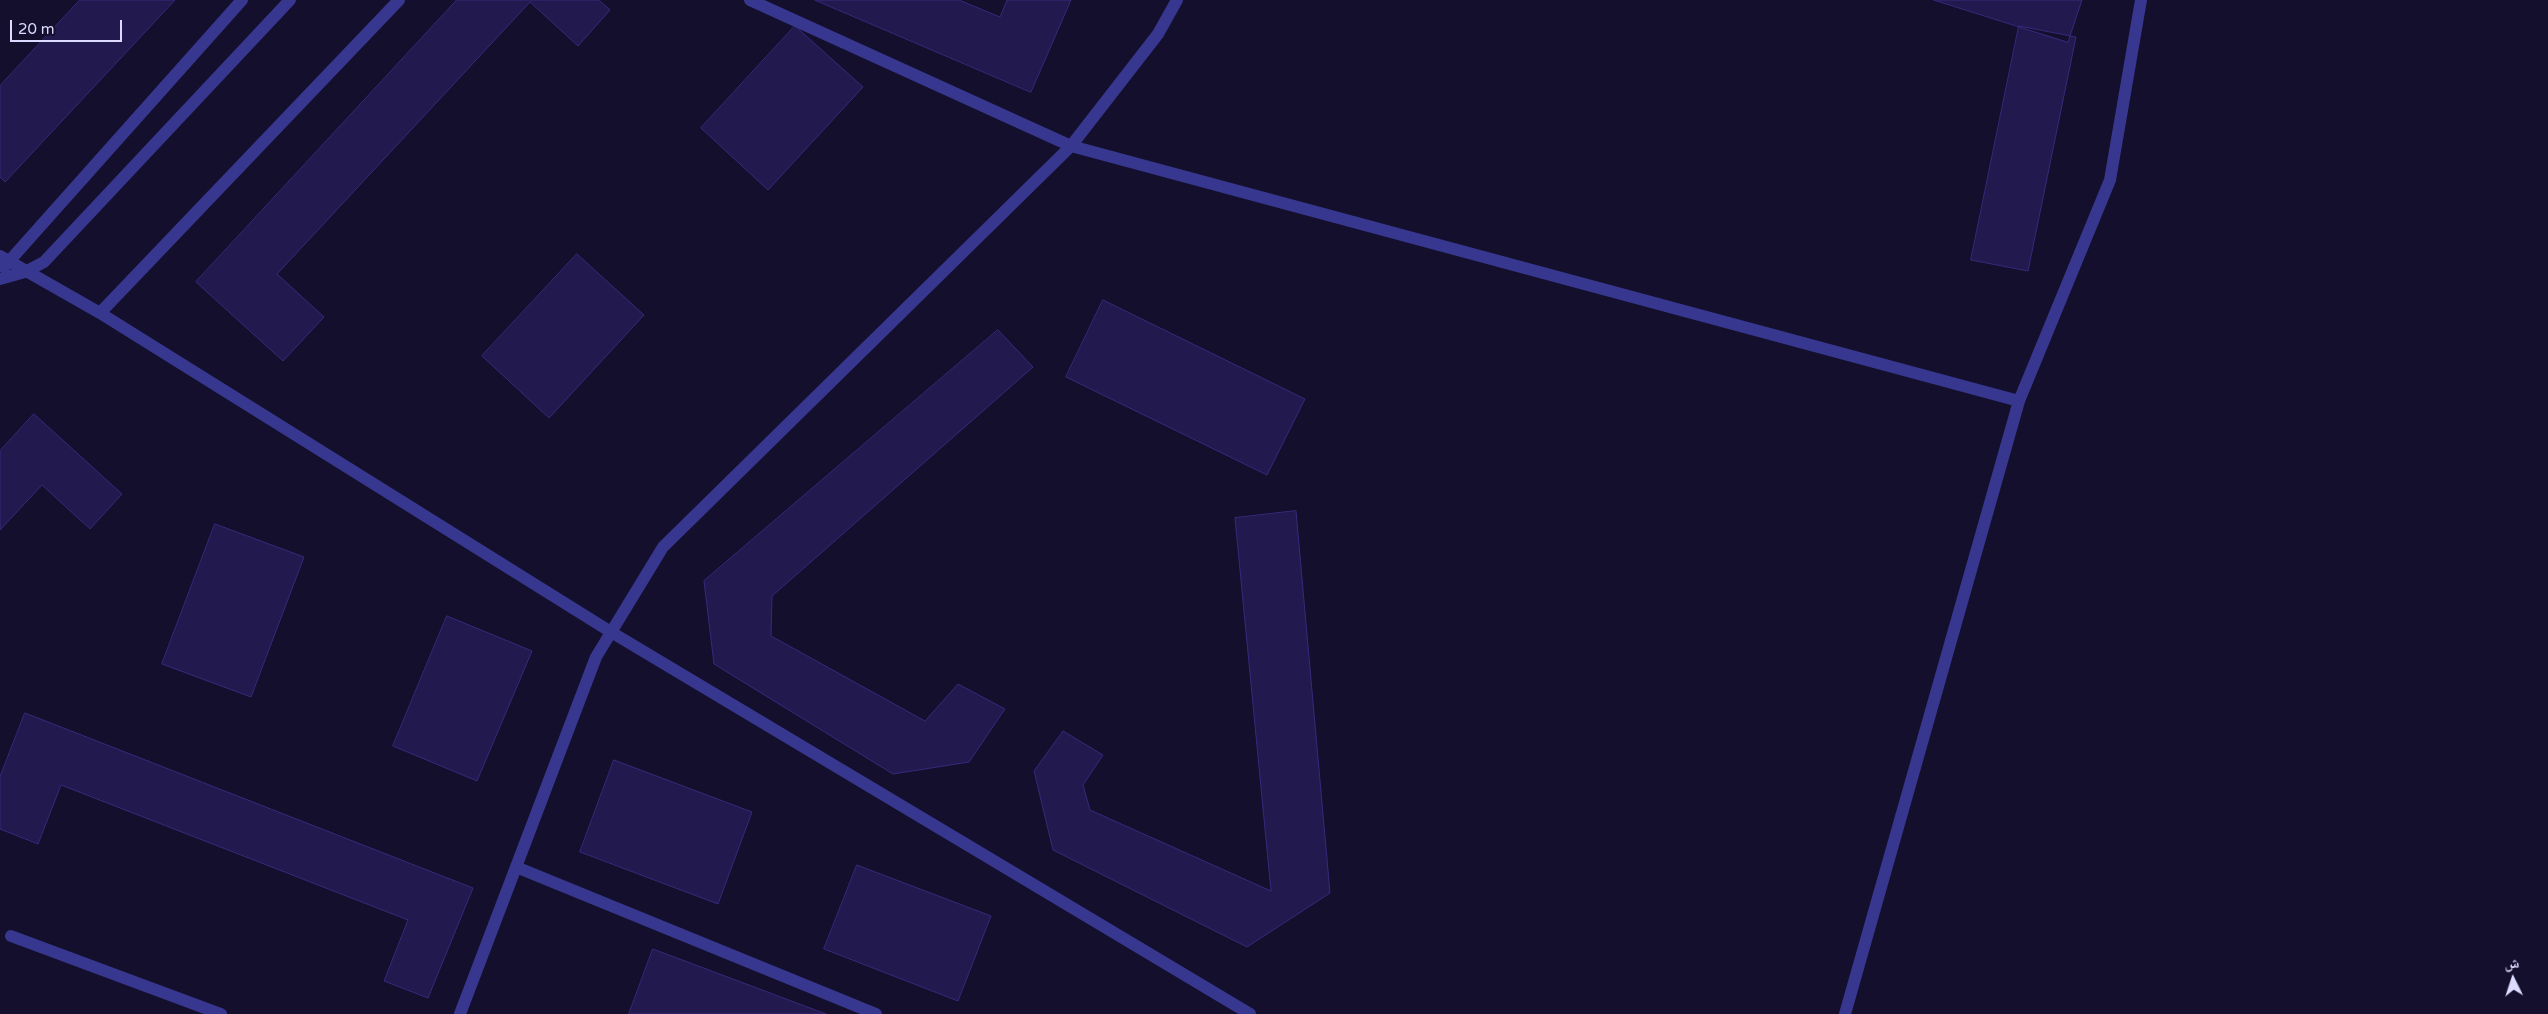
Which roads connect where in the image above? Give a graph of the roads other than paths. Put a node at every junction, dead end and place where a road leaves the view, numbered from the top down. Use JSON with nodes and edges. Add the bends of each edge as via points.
{"nodes":[{"id":1,"x":242,"y":0,"type":"edge"},
{"id":2,"x":290,"y":0,"type":"edge"},
{"id":3,"x":399,"y":0,"type":"edge"},
{"id":4,"x":750,"y":0,"type":"edge"},
{"id":5,"x":1176,"y":0,"type":"edge"},
{"id":6,"x":2141,"y":0,"type":"edge"},
{"id":7,"x":1071,"y":146,"type":"junction"},
{"id":8,"x":3,"y":263,"type":"edge"},
{"id":9,"x":25,"y":272,"type":"junction"},
{"id":10,"x":0,"y":279,"type":"edge"},
{"id":11,"x":100,"y":312,"type":"junction"},
{"id":12,"x":2019,"y":401,"type":"junction"},
{"id":13,"x":612,"y":632,"type":"junction"},
{"id":14,"x":516,"y":867,"type":"junction"},
{"id":15,"x":12,"y":936,"type":"dead end"},
{"id":16,"x":220,"y":1014,"type":"edge"},
{"id":17,"x":460,"y":1014,"type":"edge"},
{"id":18,"x":876,"y":1014,"type":"edge"},
{"id":19,"x":1250,"y":1014,"type":"edge"},
{"id":20,"x":1844,"y":1014,"type":"edge"}],
"edges":[{"from":1,"to":8,"type":"street"},
{"from":2,"to":9,"type":"street","via":[[44,262]]},
{"from":3,"to":11,"type":"street"},
{"from":4,"to":7,"type":"street"},
{"from":5,"to":7,"type":"street","via":[[1158,34]]},
{"from":6,"to":12,"type":"street","via":[[2110,180]]},
{"from":7,"to":12,"type":"street"},
{"from":7,"to":13,"type":"street","via":[[663,547]]},
{"from":8,"to":9,"type":"street"},
{"from":9,"to":10,"type":"street"},
{"from":9,"to":11,"type":"street"},
{"from":11,"to":13,"type":"street"},
{"from":12,"to":20,"type":"street"},
{"from":13,"to":14,"type":"street","via":[[596,657]]},
{"from":13,"to":19,"type":"street"},
{"from":14,"to":17,"type":"street"},
{"from":14,"to":18,"type":"street"},
{"from":15,"to":16,"type":"street"}]}
